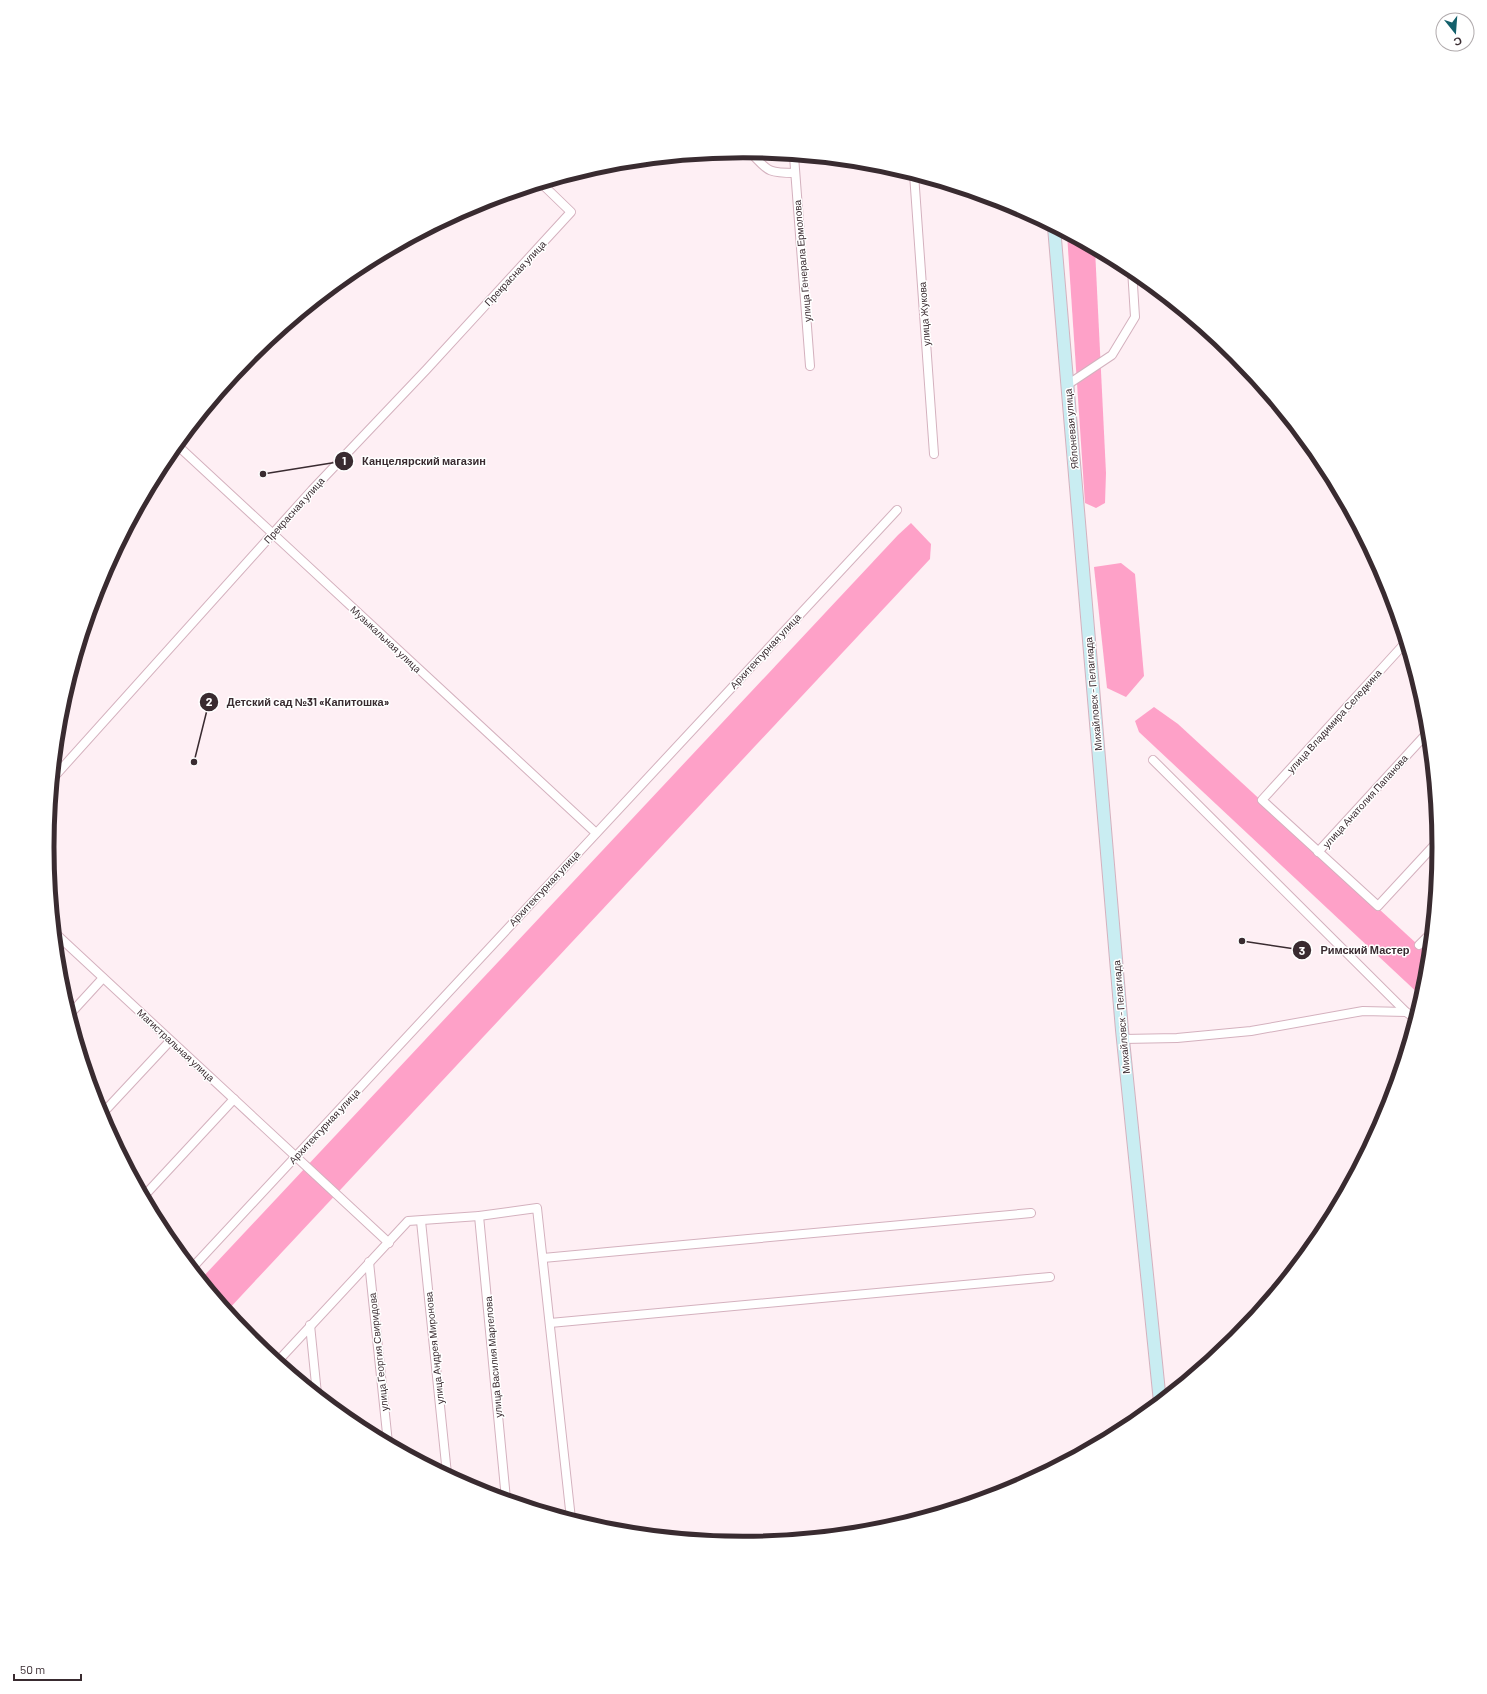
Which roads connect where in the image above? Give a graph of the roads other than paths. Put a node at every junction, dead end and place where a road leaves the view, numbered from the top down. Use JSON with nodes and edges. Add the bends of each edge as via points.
{"nodes":[{"id":1,"x":755,"y":158,"type":"edge"},
{"id":2,"x":794,"y":159,"type":"edge"},
{"id":3,"x":795,"y":173,"type":"junction"},
{"id":4,"x":914,"y":179,"type":"edge"},
{"id":5,"x":545,"y":187,"type":"edge"},
{"id":6,"x":1054,"y":232,"type":"edge"},
{"id":7,"x":1133,"y":278,"type":"edge"},
{"id":8,"x":810,"y":366,"type":"dead end"},
{"id":9,"x":1067,"y":385,"type":"junction"},
{"id":10,"x":180,"y":449,"type":"edge"},
{"id":11,"x":934,"y":454,"type":"dead end"},
{"id":12,"x":897,"y":510,"type":"dead end"},
{"id":13,"x":273,"y":534,"type":"junction"},
{"id":14,"x":1088,"y":631,"type":"joint"},
{"id":15,"x":1403,"y":646,"type":"edge"},
{"id":16,"x":1424,"y":737,"type":"edge"},
{"id":17,"x":1153,"y":760,"type":"dead end"},
{"id":18,"x":58,"y":772,"type":"edge"},
{"id":19,"x":596,"y":833,"type":"junction"},
{"id":20,"x":1433,"y":847,"type":"edge"},
{"id":21,"x":1318,"y":852,"type":"junction"},
{"id":22,"x":60,"y":937,"type":"edge"},
{"id":23,"x":1427,"y":937,"type":"edge"},
{"id":24,"x":1419,"y":945,"type":"dead end"},
{"id":25,"x":103,"y":978,"type":"junction"},
{"id":26,"x":74,"y":1010,"type":"edge"},
{"id":27,"x":1406,"y":1012,"type":"junction"},
{"id":28,"x":1412,"y":1016,"type":"edge"},
{"id":29,"x":1122,"y":1039,"type":"junction"},
{"id":30,"x":170,"y":1041,"type":"junction"},
{"id":31,"x":234,"y":1099,"type":"junction"},
{"id":32,"x":106,"y":1110,"type":"edge"},
{"id":33,"x":296,"y":1157,"type":"junction"},
{"id":34,"x":147,"y":1193,"type":"edge"},
{"id":35,"x":1031,"y":1213,"type":"dead end"},
{"id":36,"x":479,"y":1216,"type":"junction"},
{"id":37,"x":421,"y":1221,"type":"junction"},
{"id":38,"x":389,"y":1243,"type":"junction"},
{"id":39,"x":543,"y":1258,"type":"junction"},
{"id":40,"x":369,"y":1262,"type":"junction"},
{"id":41,"x":195,"y":1265,"type":"edge"},
{"id":42,"x":1050,"y":1277,"type":"dead end"},
{"id":43,"x":550,"y":1323,"type":"junction"},
{"id":44,"x":310,"y":1325,"type":"junction"},
{"id":45,"x":281,"y":1358,"type":"edge"},
{"id":46,"x":316,"y":1388,"type":"edge"},
{"id":47,"x":1159,"y":1397,"type":"edge"},
{"id":48,"x":387,"y":1437,"type":"edge"},
{"id":49,"x":446,"y":1468,"type":"edge"},
{"id":50,"x":505,"y":1494,"type":"edge"},
{"id":51,"x":570,"y":1514,"type":"edge"}],
"edges":[{"from":1,"to":3,"type":"street","via":[[764,168],[777,173]]},
{"from":2,"to":3,"type":"street","name":"улица Генерала Ермолова"},
{"from":3,"to":8,"type":"street","name":"улица Генерала Ермолова"},
{"from":4,"to":11,"type":"street","name":"улица Жукова"},
{"from":5,"to":13,"type":"street","name":"Прекрасная улица","via":[[571,212]]},
{"from":6,"to":9,"type":"street","name":"Яблоневая улица"},
{"from":7,"to":9,"type":"street","via":[[1135,317],[1112,355]]},
{"from":9,"to":14,"type":"street","name":"Яблоневая улица"},
{"from":10,"to":13,"type":"street","name":"Музыкальная улица"},
{"from":12,"to":19,"type":"street","name":"Архитектурная улица"},
{"from":13,"to":18,"type":"street","name":"Прекрасная улица"},
{"from":13,"to":19,"type":"street","name":"Музыкальная улица"},
{"from":14,"to":29,"type":"street","name":"Михайловск - Пелагиада"},
{"from":15,"to":21,"type":"street","name":"улица Владимира Селедкина","via":[[1262,800]]},
{"from":16,"to":21,"type":"street","name":"улица Анатолия Папанова"},
{"from":17,"to":27,"type":"street"},
{"from":19,"to":33,"type":"street","name":"Архитектурная улица"},
{"from":20,"to":21,"type":"street","via":[[1378,906]]},
{"from":22,"to":25,"type":"street","name":"Магистральная улица"},
{"from":23,"to":24,"type":"street"},
{"from":25,"to":26,"type":"street"},
{"from":25,"to":30,"type":"street","name":"Магистральная улица"},
{"from":27,"to":28,"type":"street"},
{"from":27,"to":29,"type":"street","via":[[1363,1011],[1251,1031],[1177,1038]]},
{"from":29,"to":47,"type":"street","name":"Михайловск - Пелагиада"},
{"from":30,"to":31,"type":"street","name":"Магистральная улица"},
{"from":30,"to":32,"type":"street"},
{"from":31,"to":33,"type":"street","name":"Магистральная улица"},
{"from":31,"to":34,"type":"street"},
{"from":33,"to":38,"type":"street","name":"Магистральная улица"},
{"from":33,"to":41,"type":"street","name":"Архитектурная улица"},
{"from":35,"to":39,"type":"street"},
{"from":36,"to":37,"type":"street"},
{"from":36,"to":39,"type":"street","via":[[537,1208]]},
{"from":36,"to":50,"type":"street","name":"улица Василия Маргелова"},
{"from":37,"to":38,"type":"street","via":[[408,1221]]},
{"from":37,"to":49,"type":"street","name":"улица Андрея Миронова"},
{"from":38,"to":40,"type":"street"},
{"from":39,"to":43,"type":"street"},
{"from":40,"to":44,"type":"street"},
{"from":40,"to":48,"type":"street","name":"улица Георгия Свиридова"},
{"from":42,"to":43,"type":"street"},
{"from":43,"to":51,"type":"street"},
{"from":44,"to":45,"type":"street"},
{"from":44,"to":46,"type":"street"}]}
